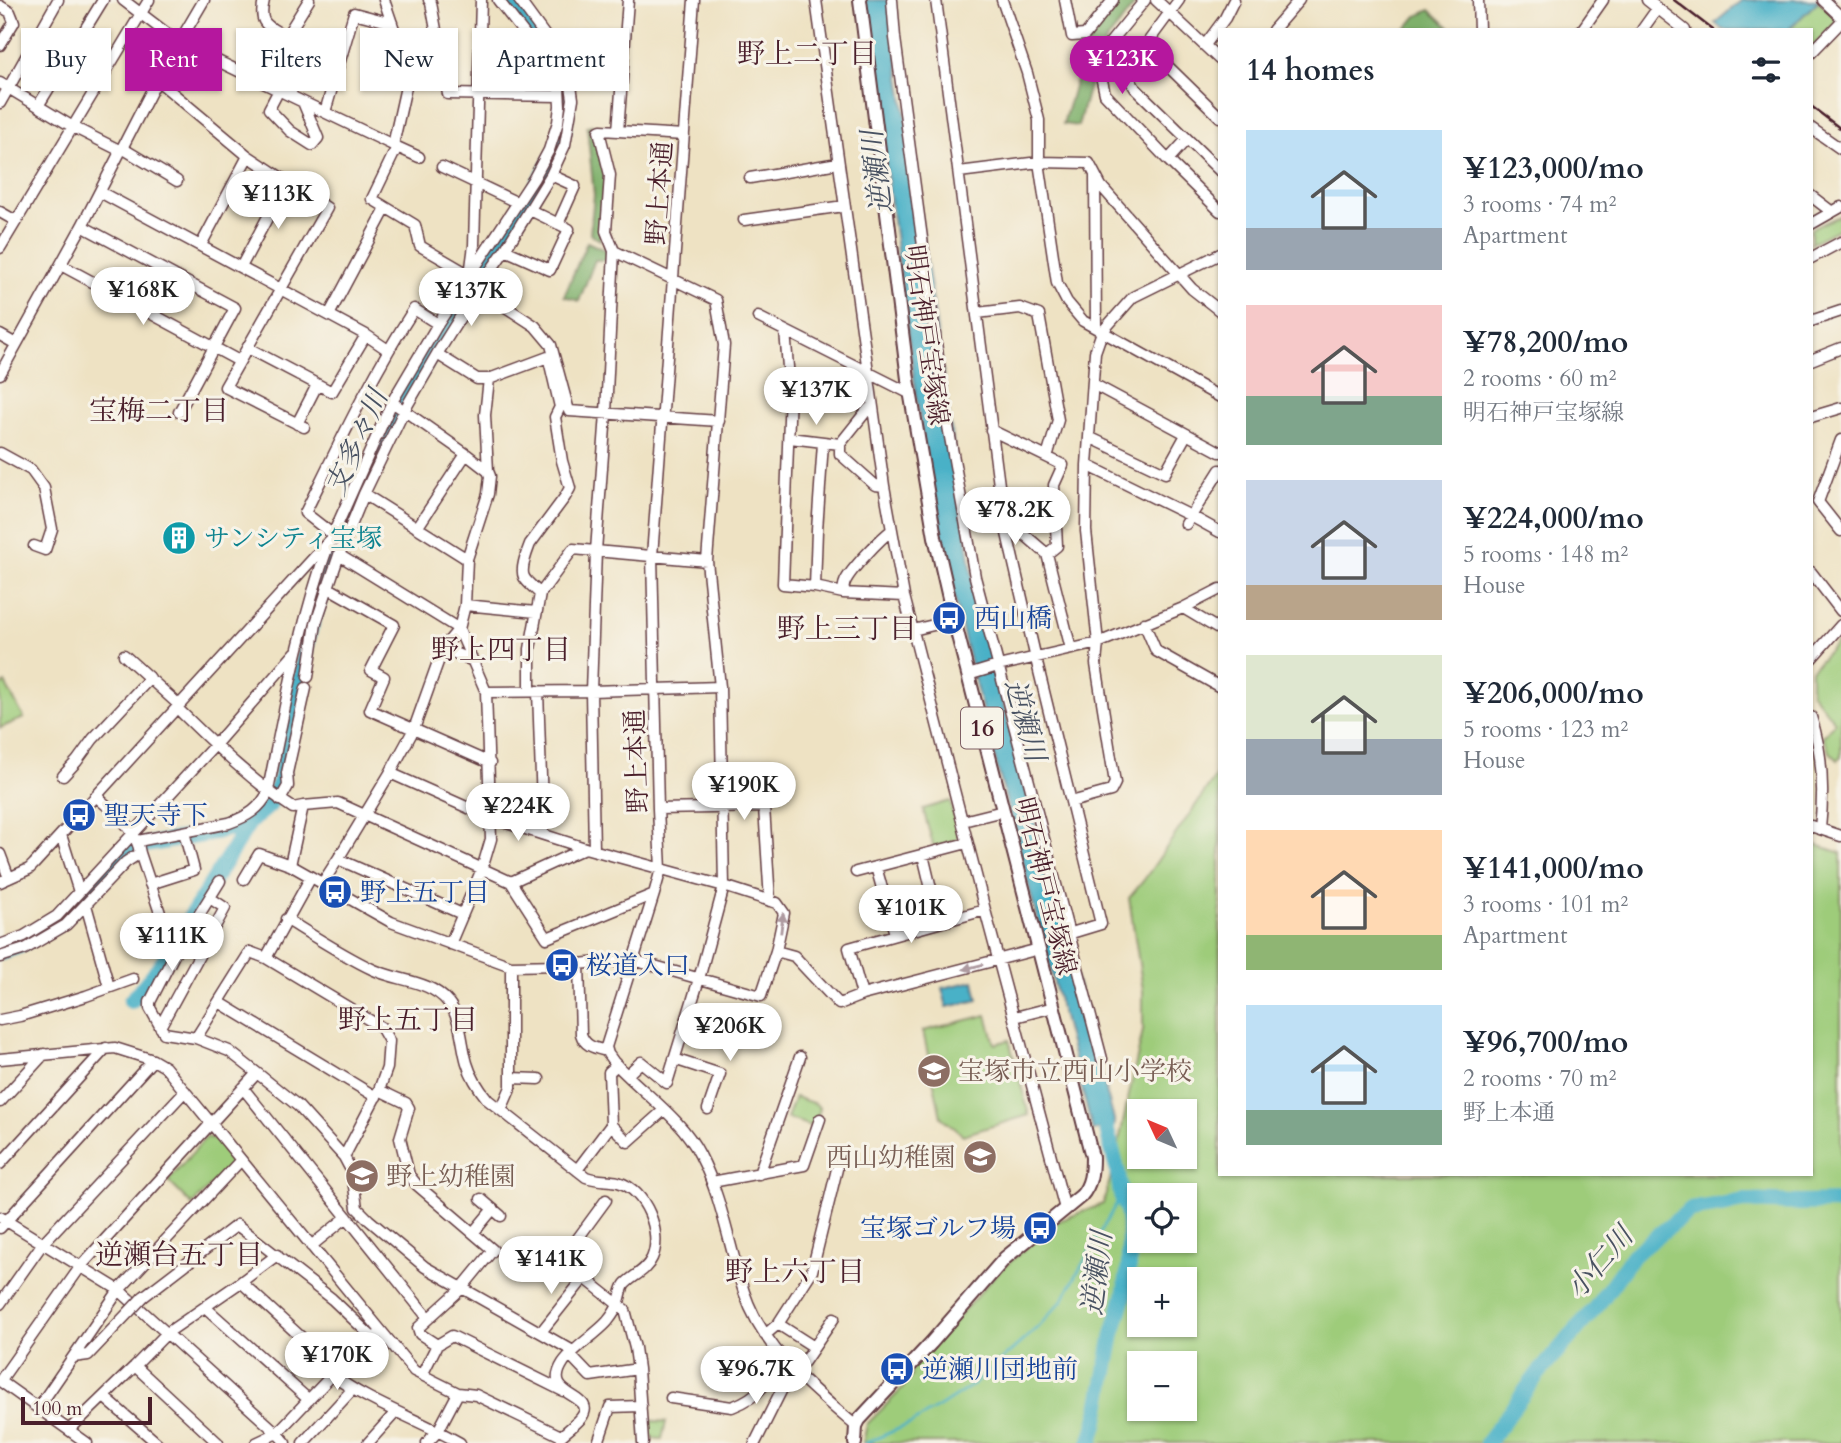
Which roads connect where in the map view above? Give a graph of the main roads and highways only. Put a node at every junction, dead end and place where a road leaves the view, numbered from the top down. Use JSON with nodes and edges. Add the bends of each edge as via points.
{"nodes":[{"id":1,"x":860,"y":0,"type":"edge"},
{"id":2,"x":855,"y":1443,"type":"edge"}],
"edges":[{"from":1,"to":2,"type":"main road","name":"明石神戸宝塚線","number":"16","via":[[911,394],[935,537],[1092,1157],[1087,1188],[1077,1201],[1005,1258],[859,1420]]}]}
